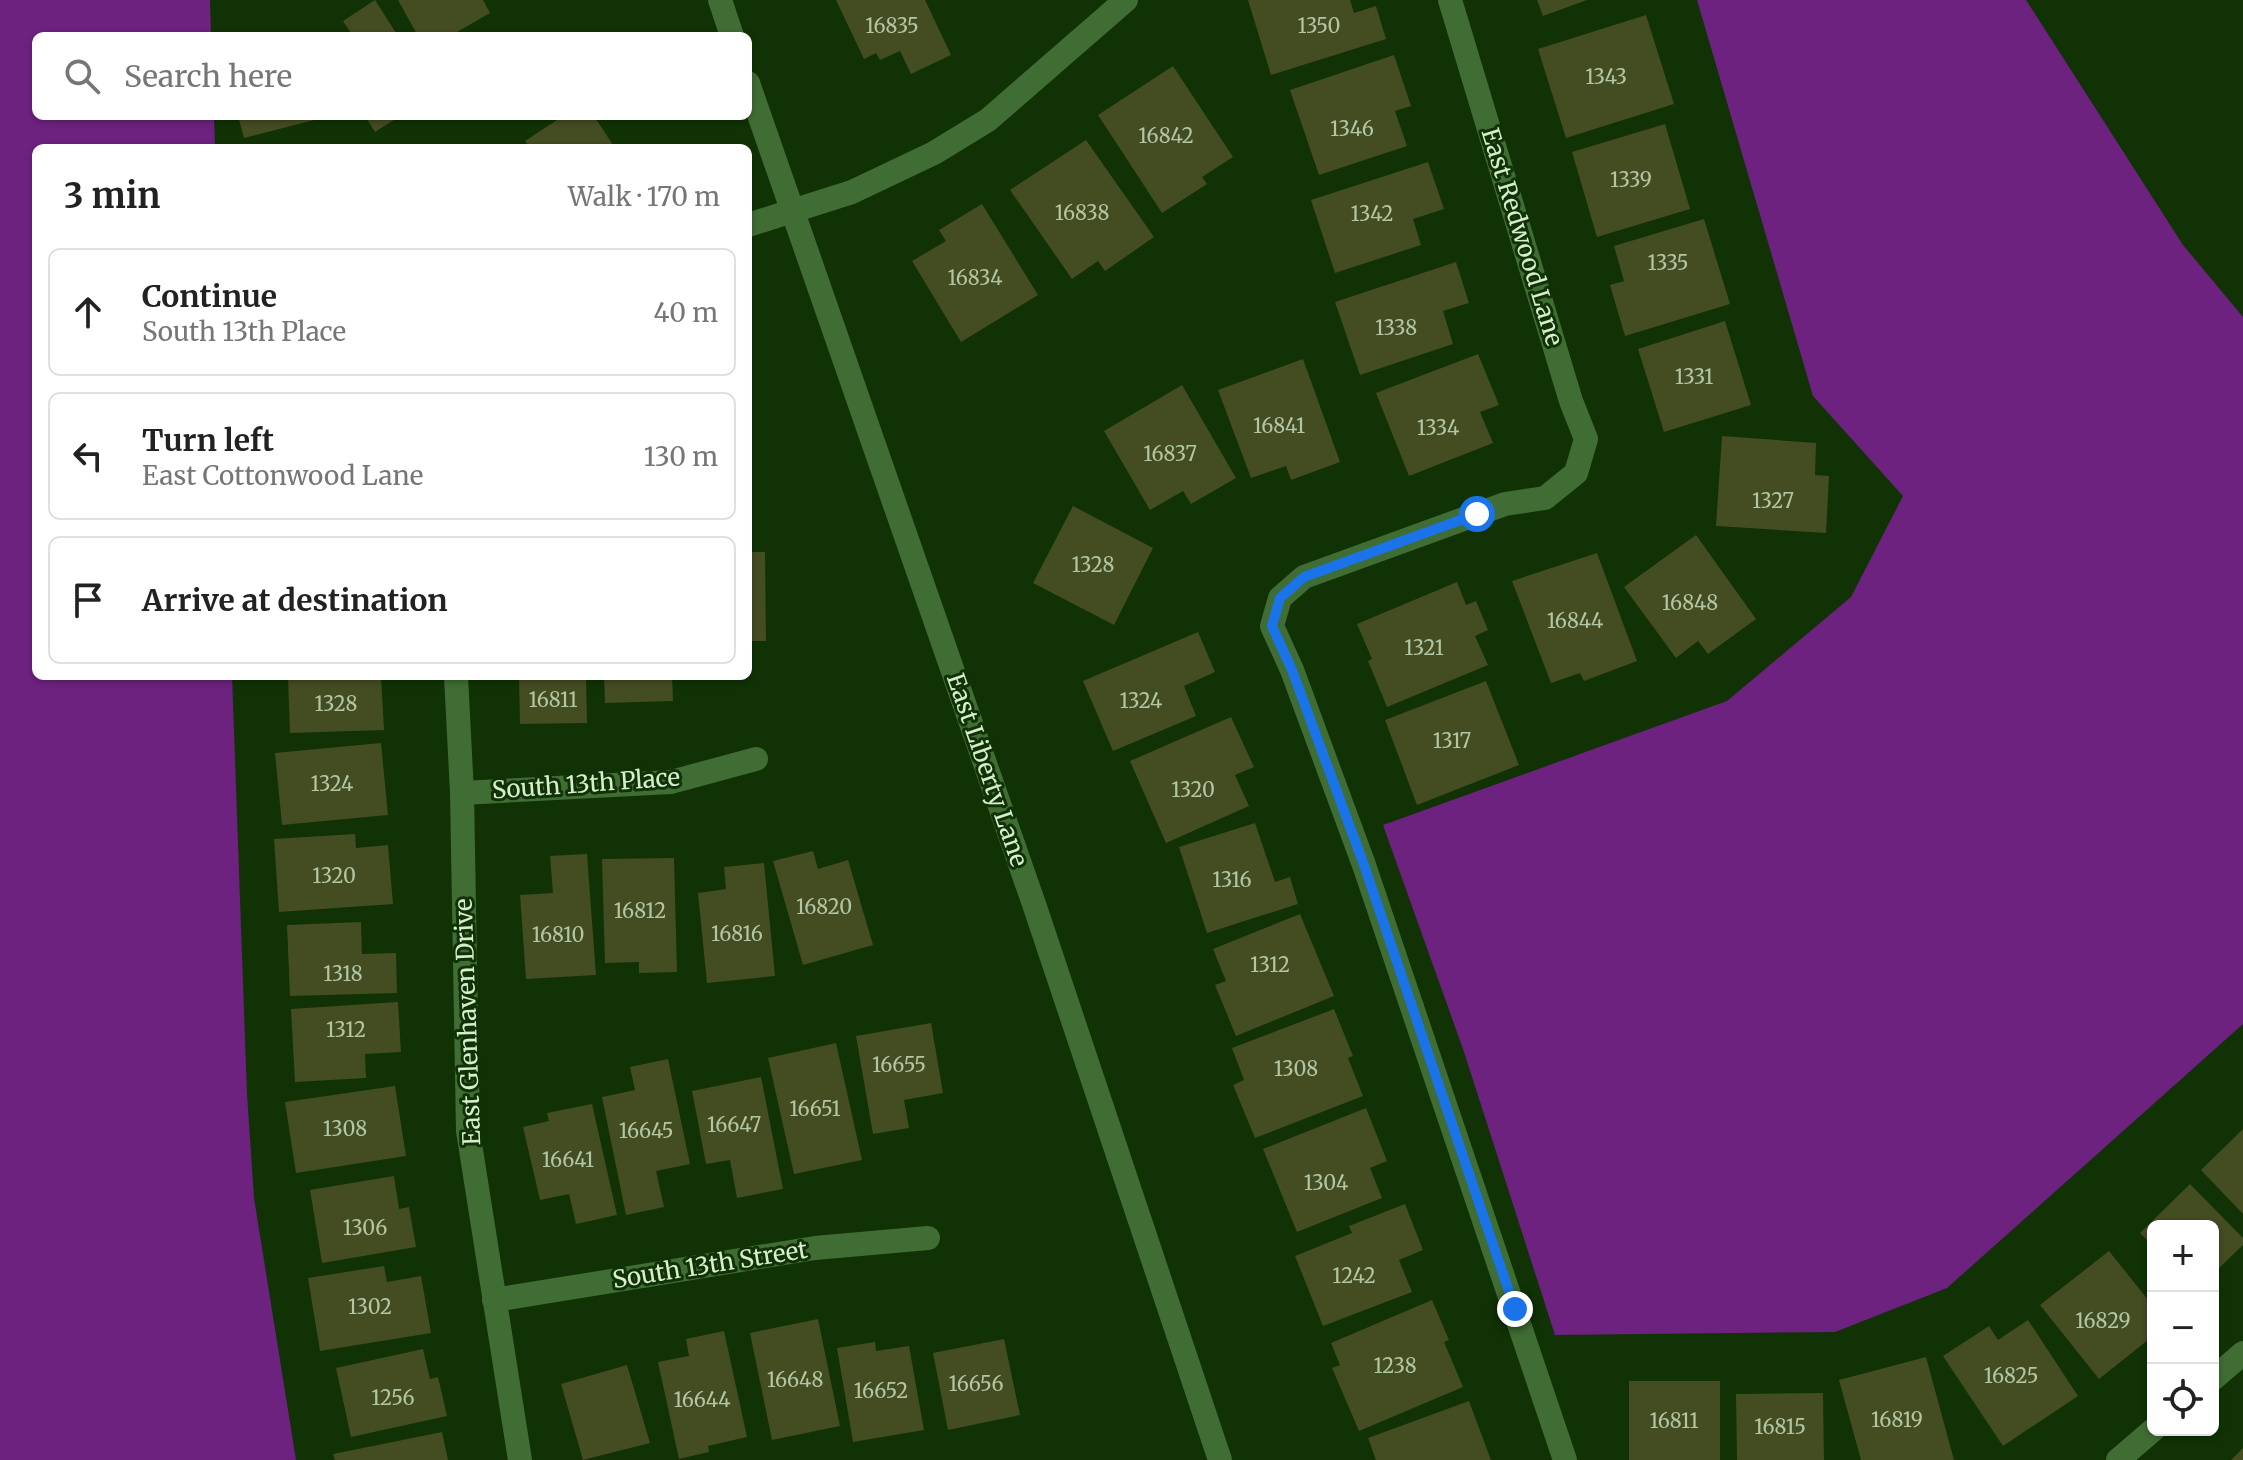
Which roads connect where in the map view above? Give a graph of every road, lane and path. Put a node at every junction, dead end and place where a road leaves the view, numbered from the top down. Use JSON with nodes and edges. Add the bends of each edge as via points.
{"nodes":[{"id":1,"x":720,"y":0,"type":"edge"},
{"id":2,"x":1126,"y":0,"type":"edge"},
{"id":3,"x":1450,"y":0,"type":"edge"},
{"id":4,"x":731,"y":32,"type":"edge"},
{"id":5,"x":752,"y":95,"type":"edge"},
{"id":6,"x":792,"y":210,"type":"junction"},
{"id":7,"x":752,"y":224,"type":"edge"},
{"id":8,"x":456,"y":680,"type":"edge"},
{"id":9,"x":756,"y":759,"type":"dead end"},
{"id":10,"x":462,"y":793,"type":"junction"},
{"id":11,"x":928,"y":1238,"type":"dead end"},
{"id":12,"x":494,"y":1300,"type":"junction"},
{"id":13,"x":2243,"y":1353,"type":"edge"},
{"id":14,"x":2219,"y":1374,"type":"edge"},
{"id":15,"x":2147,"y":1435,"type":"edge"},
{"id":16,"x":520,"y":1460,"type":"edge"},
{"id":17,"x":1220,"y":1460,"type":"edge"},
{"id":18,"x":1565,"y":1460,"type":"edge"},
{"id":19,"x":2118,"y":1460,"type":"edge"}],
"edges":[{"from":1,"to":4,"type":"street"},
{"from":2,"to":6,"type":"street","via":[[988,120],[852,192]]},
{"from":3,"to":18,"type":"street","name":"East Redwood Lane","via":[[1586,439],[1576,473],[1545,498],[1505,504],[1304,577],[1280,598],[1272,626],[1364,865]]},
{"from":5,"to":6,"type":"street","name":"East Liberty Lane"},
{"from":6,"to":7,"type":"street"},
{"from":6,"to":17,"type":"street","name":"East Liberty Lane","via":[[1035,907]]},
{"from":8,"to":10,"type":"street","name":"East Glenhaven Drive"},
{"from":9,"to":10,"type":"street","name":"South 13th Place","via":[[671,782]]},
{"from":10,"to":12,"type":"street","name":"East Glenhaven Drive","via":[[468,1131]]},
{"from":11,"to":12,"type":"street","name":"South 13th Street","via":[[815,1248]]},
{"from":12,"to":16,"type":"street","name":"East Glenhaven Drive"},
{"from":13,"to":14,"type":"street"},
{"from":15,"to":19,"type":"street"}]}
